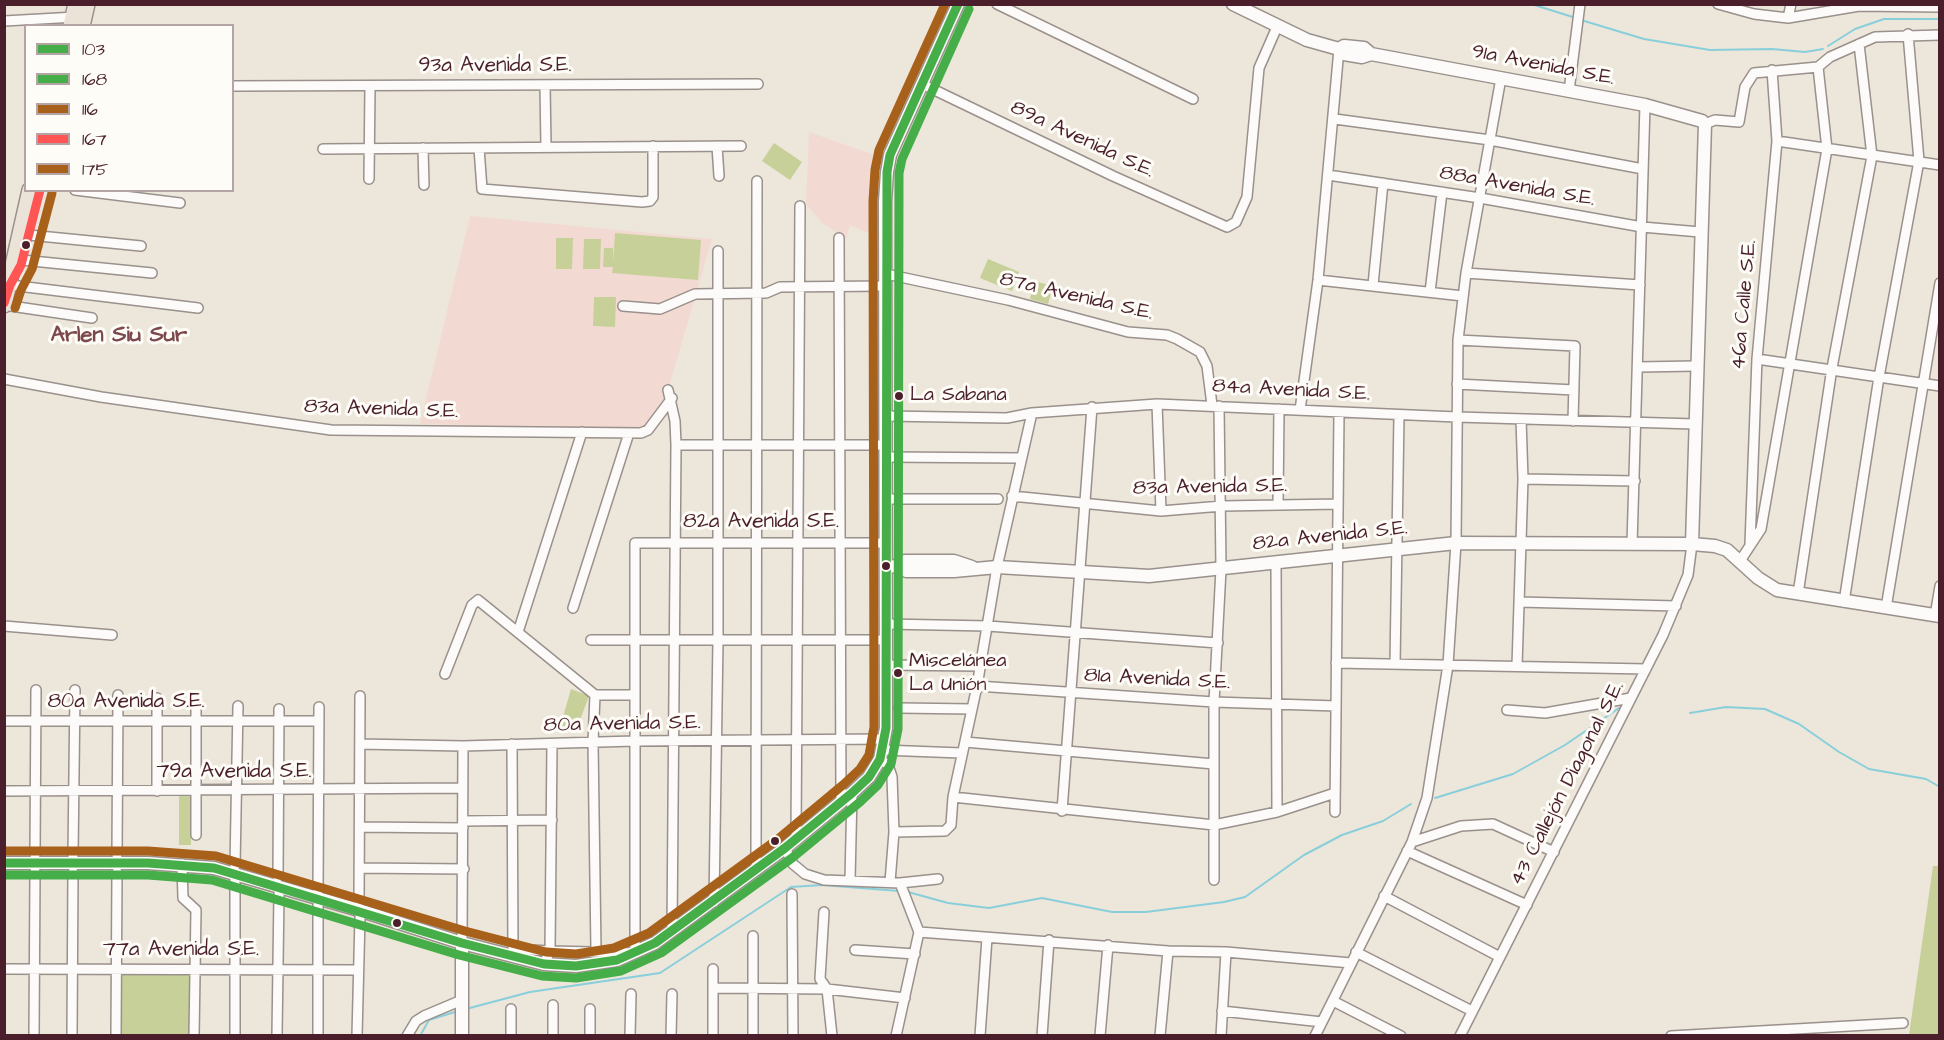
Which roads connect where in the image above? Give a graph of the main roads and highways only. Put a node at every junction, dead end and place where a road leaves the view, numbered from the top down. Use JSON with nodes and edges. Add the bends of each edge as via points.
{"nodes":[{"id":1,"x":30,"y":192,"type":"edge"},
{"id":2,"x":40,"y":192,"type":"edge"},
{"id":3,"x":10,"y":285,"type":"junction"},
{"id":4,"x":4,"y":305,"type":"edge"}],
"edges":[{"from":1,"to":3,"type":"main road"},
{"from":2,"to":3,"type":"main road","via":[[22,260]]},
{"from":3,"to":4,"type":"main road"}]}
